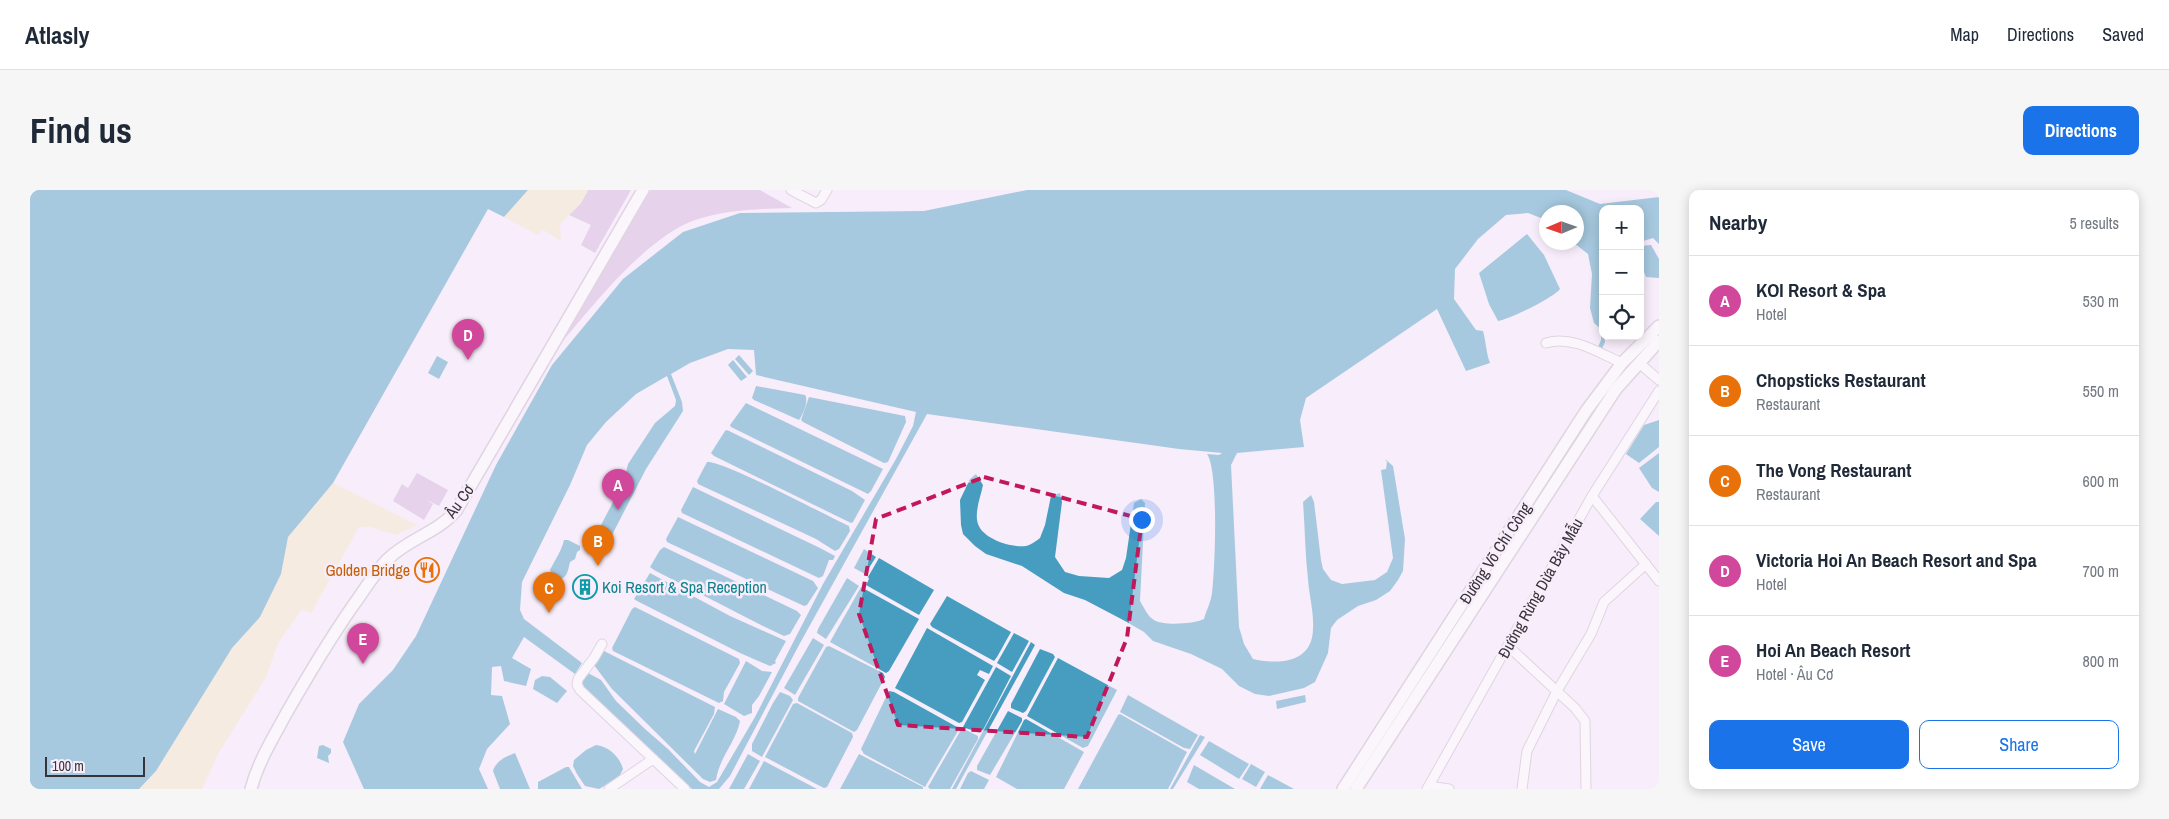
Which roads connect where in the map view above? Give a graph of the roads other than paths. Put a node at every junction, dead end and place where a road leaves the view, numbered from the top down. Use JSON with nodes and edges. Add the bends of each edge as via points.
{"nodes":[{"id":1,"x":644,"y":190,"type":"edge"},
{"id":2,"x":791,"y":190,"type":"edge"},
{"id":3,"x":827,"y":190,"type":"edge"},
{"id":4,"x":1659,"y":326,"type":"edge"},
{"id":5,"x":1659,"y":341,"type":"edge"},
{"id":6,"x":1546,"y":343,"type":"dead end"},
{"id":7,"x":1622,"y":363,"type":"junction"},
{"id":8,"x":1639,"y":363,"type":"junction"},
{"id":9,"x":1659,"y":380,"type":"edge"},
{"id":10,"x":1659,"y":391,"type":"edge"},
{"id":11,"x":1592,"y":496,"type":"junction"},
{"id":12,"x":1646,"y":564,"type":"junction"},
{"id":13,"x":1659,"y":581,"type":"edge"},
{"id":14,"x":602,"y":644,"type":"dead end"},
{"id":15,"x":1508,"y":646,"type":"junction"},
{"id":16,"x":1557,"y":691,"type":"junction"},
{"id":17,"x":653,"y":759,"type":"junction"},
{"id":18,"x":1351,"y":786,"type":"edge"},
{"id":19,"x":1428,"y":787,"type":"edge"},
{"id":20,"x":250,"y":789,"type":"edge"},
{"id":21,"x":609,"y":789,"type":"edge"},
{"id":22,"x":685,"y":789,"type":"edge"},
{"id":23,"x":1449,"y":789,"type":"edge"},
{"id":24,"x":1522,"y":789,"type":"edge"},
{"id":25,"x":1586,"y":789,"type":"edge"}],
"edges":[{"from":1,"to":20,"type":"main road","name":"Âu Cơ","via":[[456,511],[449,519],[403,545],[374,576],[309,674],[271,742]]},
{"from":2,"to":3,"type":"street","via":[[816,203]]},
{"from":4,"to":7,"type":"main road","name":"Đường Võ Chí Công"},
{"from":5,"to":8,"type":"main road","name":"Đường Võ Chí Công"},
{"from":6,"to":7,"type":"street","via":[[1570,342]]},
{"from":7,"to":18,"type":"main road","name":"Đường Võ Chí Công","via":[[1586,411]]},
{"from":8,"to":9,"type":"street"},
{"from":8,"to":18,"type":"main road","name":"Đường Võ Chí Công","via":[[1616,388]]},
{"from":10,"to":11,"type":"street","name":"Đường Rừng Dừa Bảy Mẫu"},
{"from":11,"to":12,"type":"street"},
{"from":11,"to":15,"type":"street","name":"Đường Rừng Dừa Bảy Mẫu"},
{"from":12,"to":13,"type":"street"},
{"from":12,"to":16,"type":"street","via":[[1604,602],[1591,634]]},
{"from":14,"to":17,"type":"street","via":[[577,685]]},
{"from":15,"to":16,"type":"street"},
{"from":15,"to":19,"type":"street","name":"Đường Rừng Dừa Bảy Mẫu"},
{"from":16,"to":24,"type":"street","via":[[1527,751]]},
{"from":16,"to":25,"type":"street","via":[[1585,721]]},
{"from":17,"to":21,"type":"street"},
{"from":17,"to":22,"type":"street"},
{"from":19,"to":23,"type":"street"}]}
